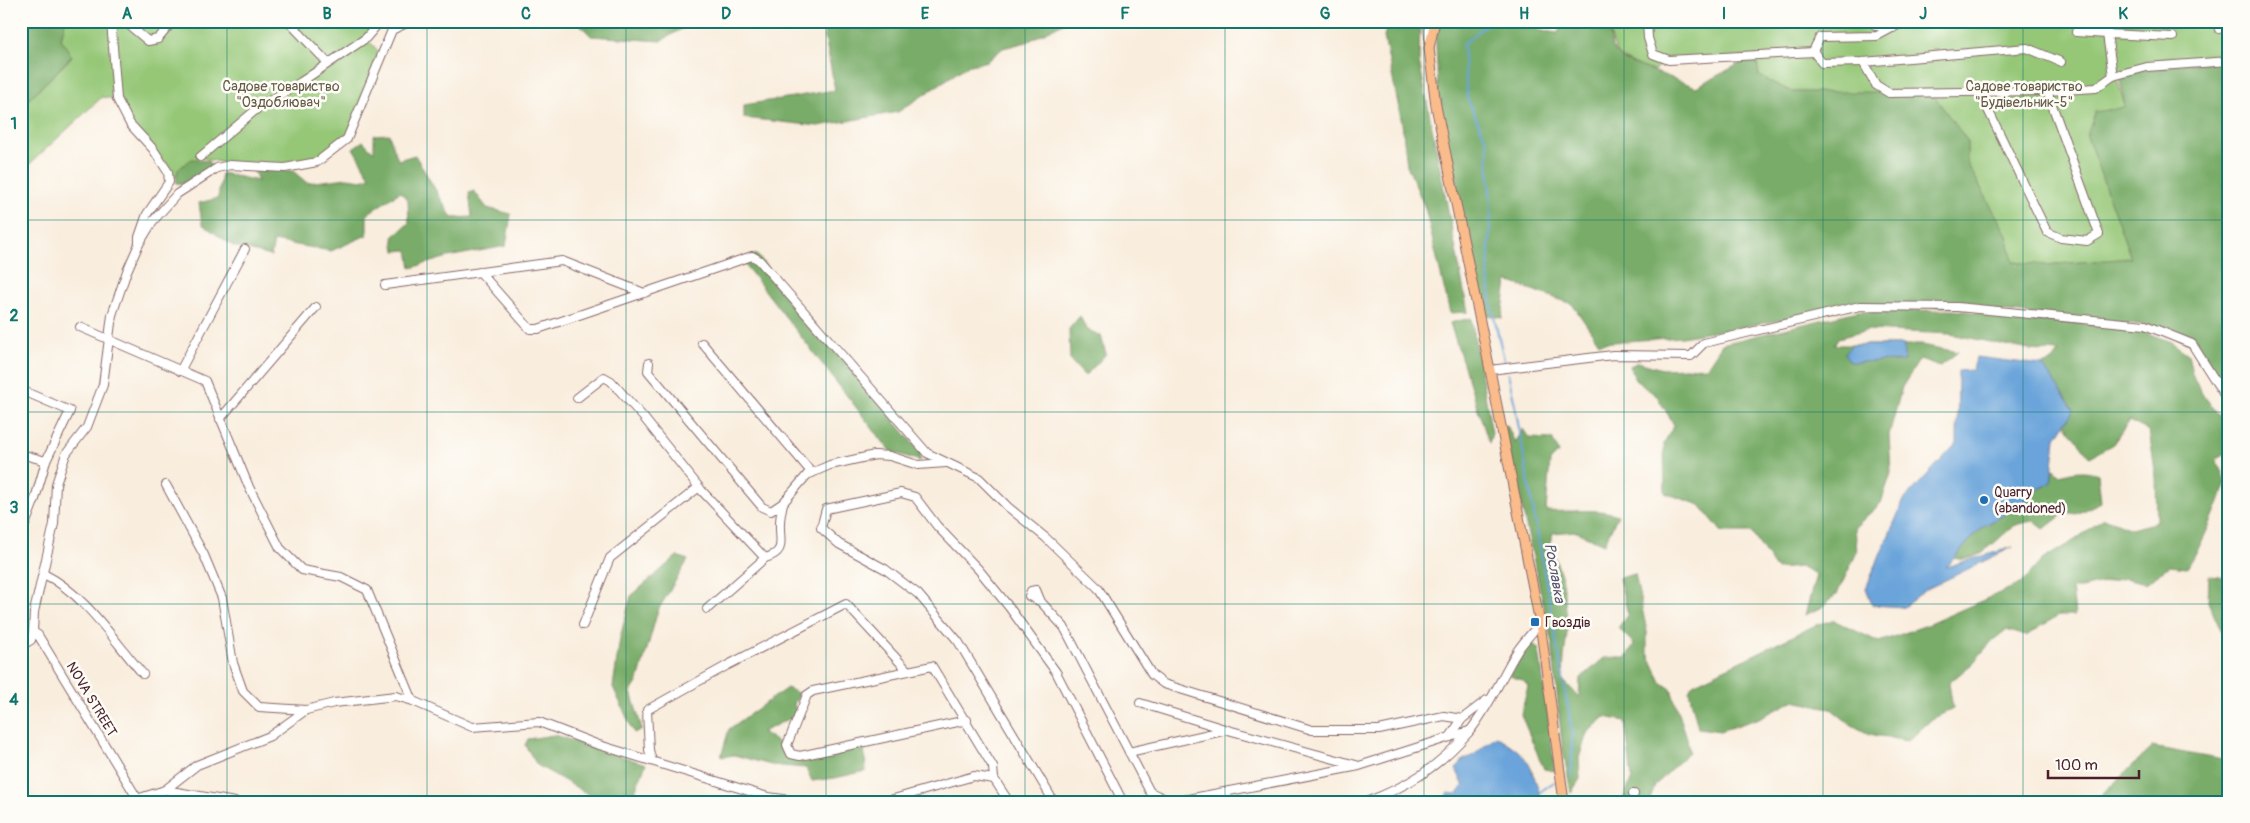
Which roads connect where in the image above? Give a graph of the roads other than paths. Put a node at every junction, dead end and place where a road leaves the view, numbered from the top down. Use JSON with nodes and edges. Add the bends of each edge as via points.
{"nodes":[{"id":1,"x":111,"y":21,"type":"edge"},
{"id":2,"x":124,"y":21,"type":"edge"},
{"id":3,"x":173,"y":21,"type":"edge"},
{"id":4,"x":288,"y":21,"type":"edge"},
{"id":5,"x":385,"y":21,"type":"edge"},
{"id":6,"x":411,"y":21,"type":"edge"},
{"id":7,"x":1428,"y":21,"type":"edge"},
{"id":8,"x":1435,"y":21,"type":"edge"},
{"id":9,"x":1648,"y":21,"type":"edge"},
{"id":10,"x":1872,"y":21,"type":"edge"},
{"id":11,"x":1905,"y":21,"type":"edge"},
{"id":12,"x":375,"y":23,"type":"edge"},
{"id":13,"x":1893,"y":28,"type":"junction"},
{"id":14,"x":2076,"y":32,"type":"dead end"},
{"id":15,"x":2107,"y":34,"type":"junction"},
{"id":16,"x":2173,"y":37,"type":"dead end"},
{"id":17,"x":1429,"y":48,"type":"junction"},
{"id":18,"x":1814,"y":52,"type":"junction"},
{"id":19,"x":2229,"y":61,"type":"edge"},
{"id":20,"x":1863,"y":62,"type":"junction"},
{"id":21,"x":2061,"y":62,"type":"dead end"},
{"id":22,"x":328,"y":63,"type":"junction"},
{"id":23,"x":2113,"y":76,"type":"junction"},
{"id":24,"x":1979,"y":91,"type":"junction"},
{"id":25,"x":2047,"y":91,"type":"junction"},
{"id":26,"x":200,"y":157,"type":"dead end"},
{"id":27,"x":139,"y":244,"type":"junction"},
{"id":28,"x":245,"y":250,"type":"dead end"},
{"id":29,"x":480,"y":272,"type":"junction"},
{"id":30,"x":385,"y":285,"type":"dead end"},
{"id":31,"x":644,"y":293,"type":"junction"},
{"id":32,"x":316,"y":307,"type":"dead end"},
{"id":33,"x":80,"y":327,"type":"dead end"},
{"id":34,"x":109,"y":340,"type":"junction"},
{"id":35,"x":702,"y":343,"type":"dead end"},
{"id":36,"x":649,"y":363,"type":"dead end"},
{"id":37,"x":1490,"y":370,"type":"junction"},
{"id":38,"x":180,"y":371,"type":"junction"},
{"id":39,"x":21,"y":390,"type":"edge"},
{"id":40,"x":577,"y":398,"type":"dead end"},
{"id":41,"x":2228,"y":402,"type":"edge"},
{"id":42,"x":220,"y":418,"type":"junction"},
{"id":43,"x":21,"y":454,"type":"edge"},
{"id":44,"x":46,"y":461,"type":"junction"},
{"id":45,"x":946,"y":463,"type":"junction"},
{"id":46,"x":812,"y":473,"type":"junction"},
{"id":47,"x":166,"y":485,"type":"dead end"},
{"id":48,"x":699,"y":487,"type":"junction"},
{"id":49,"x":783,"y":503,"type":"junction"},
{"id":50,"x":21,"y":535,"type":"edge"},
{"id":51,"x":765,"y":558,"type":"junction"},
{"id":52,"x":44,"y":574,"type":"junction"},
{"id":53,"x":1041,"y":602,"type":"dead end"},
{"id":54,"x":707,"y":609,"type":"dead end"},
{"id":55,"x":1540,"y":623,"type":"junction"},
{"id":56,"x":583,"y":625,"type":"dead end"},
{"id":57,"x":33,"y":632,"type":"junction"},
{"id":58,"x":21,"y":646,"type":"edge"},
{"id":59,"x":908,"y":671,"type":"junction"},
{"id":60,"x":144,"y":674,"type":"dead end"},
{"id":61,"x":1492,"y":697,"type":"junction"},
{"id":62,"x":413,"y":701,"type":"junction"},
{"id":63,"x":1140,"y":703,"type":"dead end"},
{"id":64,"x":306,"y":710,"type":"junction"},
{"id":65,"x":1462,"y":719,"type":"junction"},
{"id":66,"x":967,"y":720,"type":"junction"},
{"id":67,"x":1228,"y":730,"type":"junction"},
{"id":68,"x":1470,"y":731,"type":"junction"},
{"id":69,"x":1450,"y":737,"type":"junction"},
{"id":70,"x":1129,"y":752,"type":"junction"},
{"id":71,"x":652,"y":761,"type":"junction"},
{"id":72,"x":1359,"y":766,"type":"junction"},
{"id":73,"x":994,"y":779,"type":"junction"},
{"id":74,"x":165,"y":790,"type":"junction"},
{"id":75,"x":137,"y":798,"type":"junction"},
{"id":76,"x":127,"y":802,"type":"edge"},
{"id":77,"x":236,"y":802,"type":"edge"},
{"id":78,"x":805,"y":802,"type":"edge"},
{"id":79,"x":883,"y":802,"type":"edge"},
{"id":80,"x":1009,"y":802,"type":"edge"},
{"id":81,"x":1054,"y":802,"type":"edge"},
{"id":82,"x":1124,"y":802,"type":"edge"},
{"id":83,"x":1172,"y":802,"type":"edge"},
{"id":84,"x":1366,"y":802,"type":"edge"},
{"id":85,"x":1564,"y":802,"type":"edge"}],
"edges":[{"from":1,"to":27,"type":"street","via":[[117,99],[130,124],[153,149],[169,176],[165,190],[147,214],[138,236]]},
{"from":2,"to":3,"type":"street","via":[[148,41],[158,39]]},
{"from":4,"to":22,"type":"street"},
{"from":5,"to":12,"type":"street"},
{"from":6,"to":27,"type":"street","via":[[392,30],[347,138],[317,162],[285,168],[230,165],[205,175],[170,201]]},
{"from":7,"to":17,"type":"street"},
{"from":8,"to":17,"type":"main road"},
{"from":9,"to":18,"type":"street","via":[[1648,38],[1653,54],[1669,60]]},
{"from":10,"to":13,"type":"street","via":[[1876,26]]},
{"from":11,"to":13,"type":"street"},
{"from":12,"to":22,"type":"street","via":[[366,38]]},
{"from":13,"to":18,"type":"street","via":[[1877,36],[1820,37]]},
{"from":14,"to":15,"type":"street"},
{"from":15,"to":16,"type":"street"},
{"from":15,"to":23,"type":"street"},
{"from":17,"to":37,"type":"main road","via":[[1436,106]]},
{"from":18,"to":20,"type":"street","via":[[1822,63]]},
{"from":19,"to":23,"type":"street","via":[[2147,68]]},
{"from":20,"to":21,"type":"street","via":[[2027,48]]},
{"from":20,"to":24,"type":"street","via":[[1876,85],[1889,93]]},
{"from":22,"to":26,"type":"street","via":[[258,108]]},
{"from":23,"to":25,"type":"street","via":[[2096,88]]},
{"from":24,"to":25,"type":"street"},
{"from":24,"to":25,"type":"street","via":[[2047,232],[2062,238],[2087,241],[2099,234]]},
{"from":27,"to":34,"type":"street","via":[[112,315]]},
{"from":28,"to":38,"type":"street"},
{"from":29,"to":30,"type":"street"},
{"from":29,"to":31,"type":"street","via":[[562,261]]},
{"from":29,"to":31,"type":"street","via":[[530,329]]},
{"from":31,"to":45,"type":"street","via":[[752,256],[759,260],[927,452]]},
{"from":32,"to":42,"type":"street"},
{"from":33,"to":34,"type":"street"},
{"from":34,"to":38,"type":"street"},
{"from":34,"to":52,"type":"street","via":[[103,385],[87,427],[66,454],[56,484],[54,524]]},
{"from":35,"to":46,"type":"street"},
{"from":36,"to":49,"type":"street","via":[[648,371],[762,506],[771,511]]},
{"from":37,"to":41,"type":"street","via":[[1614,355],[1691,356],[1704,343],[1860,306],[1957,307],[2145,325],[2192,344]]},
{"from":37,"to":55,"type":"main road"},
{"from":38,"to":42,"type":"street","via":[[205,381]]},
{"from":39,"to":44,"type":"street","via":[[70,411]]},
{"from":40,"to":48,"type":"street","via":[[604,377],[611,381]]},
{"from":42,"to":62,"type":"street","via":[[249,487],[280,548],[302,570],[342,578],[367,590]]},
{"from":43,"to":44,"type":"street"},
{"from":44,"to":50,"type":"street"},
{"from":45,"to":46,"type":"street","via":[[918,466],[890,456],[875,455],[830,465]]},
{"from":45,"to":65,"type":"street","via":[[979,478],[1098,588],[1152,675],[1164,684],[1312,730],[1379,730],[1444,716]]},
{"from":46,"to":49,"type":"street"},
{"from":47,"to":64,"type":"street","via":[[222,598],[232,663],[243,691],[259,707]]},
{"from":48,"to":51,"type":"street"},
{"from":48,"to":56,"type":"street","via":[[610,558]]},
{"from":49,"to":51,"type":"street","via":[[781,546],[775,555]]},
{"from":51,"to":54,"type":"street"},
{"from":52,"to":57,"type":"street","via":[[34,612]]},
{"from":52,"to":60,"type":"street","via":[[91,611]]},
{"from":53,"to":70,"type":"street","via":[[1064,627]]},
{"from":55,"to":61,"type":"street","via":[[1519,649]]},
{"from":55,"to":85,"type":"main road"},
{"from":57,"to":58,"type":"street","via":[[31,640]]},
{"from":57,"to":75,"type":"street","name":"NOVA STREET","via":[[38,635]]},
{"from":59,"to":66,"type":"street","via":[[932,666]]},
{"from":59,"to":66,"type":"street","via":[[813,691],[787,746],[791,754],[800,756]]},
{"from":59,"to":71,"type":"street","via":[[846,604],[647,710]]},
{"from":61,"to":65,"type":"street"},
{"from":61,"to":68,"type":"street"},
{"from":62,"to":64,"type":"street","via":[[392,696]]},
{"from":62,"to":71,"type":"street","via":[[472,727],[539,722]]},
{"from":63,"to":67,"type":"street"},
{"from":64,"to":74,"type":"street","via":[[270,736],[197,765]]},
{"from":65,"to":69,"type":"street"},
{"from":66,"to":73,"type":"street","via":[[993,767]]},
{"from":67,"to":70,"type":"street"},
{"from":67,"to":72,"type":"street"},
{"from":68,"to":69,"type":"street"},
{"from":68,"to":84,"type":"street","via":[[1416,780]]},
{"from":69,"to":72,"type":"street"},
{"from":70,"to":83,"type":"street","via":[[1150,792]]},
{"from":71,"to":78,"type":"street","via":[[768,796]]},
{"from":72,"to":83,"type":"street"},
{"from":73,"to":79,"type":"street","via":[[974,776]]},
{"from":73,"to":80,"type":"street"},
{"from":74,"to":75,"type":"street"},
{"from":74,"to":77,"type":"street"},
{"from":75,"to":76,"type":"street"},
{"from":81,"to":82,"type":"street","via":[[958,641],[918,594],[885,569],[839,544],[821,528],[826,509],[901,493],[915,497],[1009,607],[1056,672]]}]}
